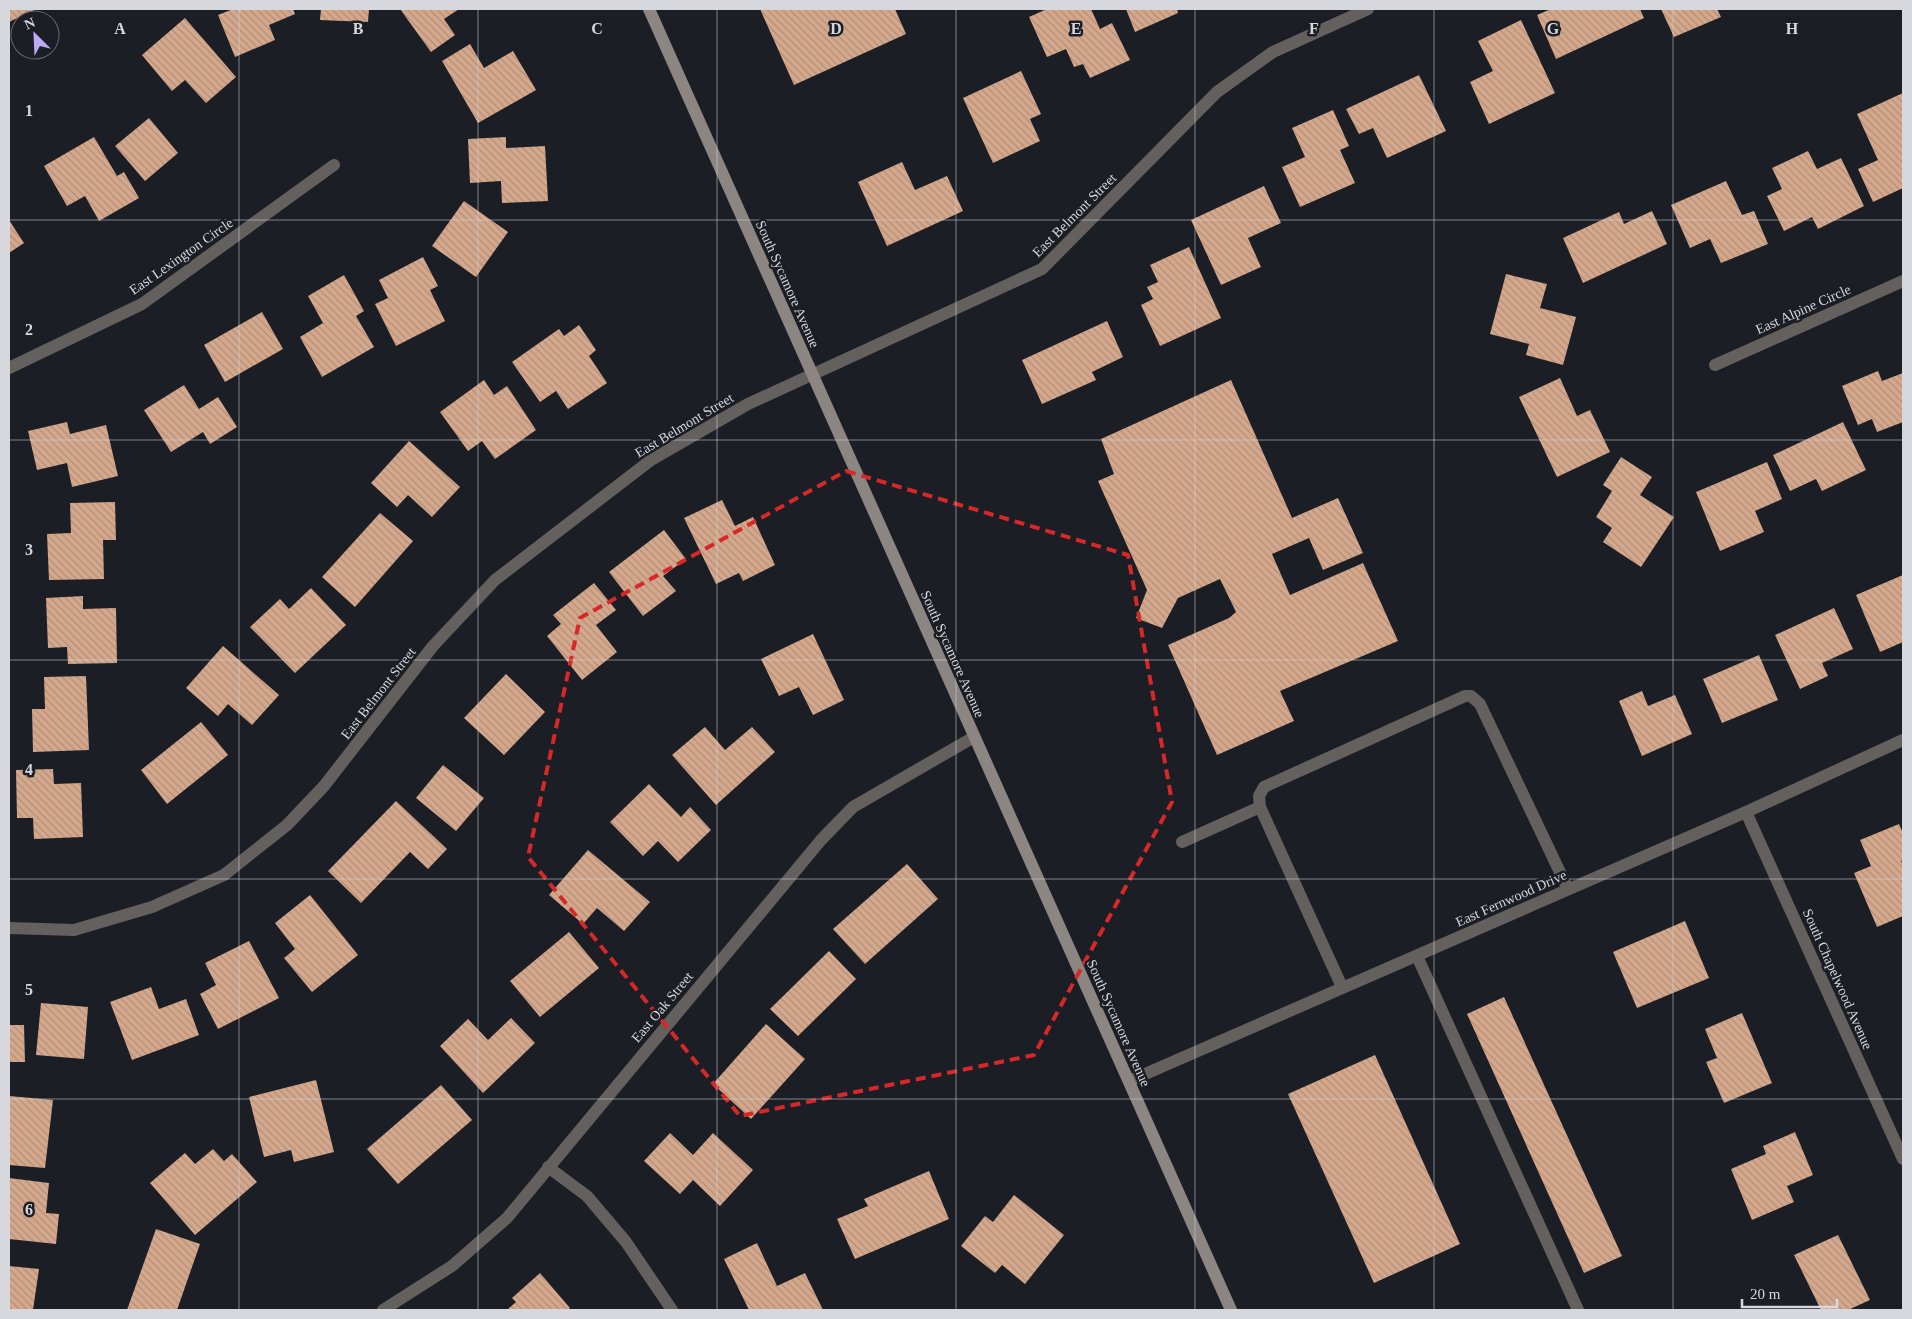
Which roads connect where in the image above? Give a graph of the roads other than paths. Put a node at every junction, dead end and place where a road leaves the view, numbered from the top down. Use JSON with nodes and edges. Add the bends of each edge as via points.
{"nodes":[{"id":1,"x":649,"y":9,"type":"edge"},
{"id":2,"x":1368,"y":9,"type":"edge"},
{"id":3,"x":334,"y":164,"type":"dead end"},
{"id":4,"x":1903,"y":281,"type":"edge"},
{"id":5,"x":1715,"y":365,"type":"dead end"},
{"id":6,"x":9,"y":368,"type":"edge"},
{"id":7,"x":812,"y":375,"type":"junction"},
{"id":8,"x":974,"y":737,"type":"junction"},
{"id":9,"x":1903,"y":740,"type":"edge"},
{"id":10,"x":1260,"y":807,"type":"junction"},
{"id":11,"x":1746,"y":812,"type":"junction"},
{"id":12,"x":1182,"y":842,"type":"dead end"},
{"id":13,"x":1568,"y":889,"type":"junction"},
{"id":14,"x":9,"y":928,"type":"edge"},
{"id":15,"x":1417,"y":956,"type":"junction"},
{"id":16,"x":1342,"y":988,"type":"junction"},
{"id":17,"x":1128,"y":1081,"type":"junction"},
{"id":18,"x":1903,"y":1159,"type":"edge"},
{"id":19,"x":548,"y":1167,"type":"junction"},
{"id":20,"x":383,"y":1310,"type":"edge"},
{"id":21,"x":672,"y":1310,"type":"edge"},
{"id":22,"x":1231,"y":1310,"type":"edge"},
{"id":23,"x":1578,"y":1310,"type":"edge"}],
"edges":[{"from":1,"to":7,"type":"main road","name":"South Sycamore Avenue"},
{"from":2,"to":7,"type":"street","name":"East Belmont Street","via":[[1273,52],[1217,92],[1042,269]]},
{"from":3,"to":6,"type":"street","name":"East Lexington Circle","via":[[142,304]]},
{"from":4,"to":5,"type":"street","name":"East Alpine Circle"},
{"from":7,"to":8,"type":"main road","name":"South Sycamore Avenue"},
{"from":7,"to":14,"type":"street","name":"East Belmont Street","via":[[748,404],[651,460],[495,580],[433,646],[324,786],[287,826],[224,875],[152,907],[74,930]]},
{"from":8,"to":17,"type":"main road","name":"South Sycamore Avenue"},
{"from":8,"to":19,"type":"street","name":"East Oak Street","via":[[853,807],[821,840]]},
{"from":9,"to":11,"type":"street","name":"East Fernwood Drive"},
{"from":10,"to":12,"type":"street"},
{"from":10,"to":13,"type":"street","via":[[1259,796],[1264,787],[1471,696],[1480,704]]},
{"from":10,"to":16,"type":"street"},
{"from":11,"to":13,"type":"street","name":"East Fernwood Drive"},
{"from":11,"to":18,"type":"street","name":"South Chapelwood Avenue"},
{"from":13,"to":15,"type":"street","name":"East Fernwood Drive"},
{"from":15,"to":16,"type":"street","name":"East Fernwood Drive"},
{"from":15,"to":23,"type":"street"},
{"from":16,"to":17,"type":"street","name":"East Fernwood Drive"},
{"from":17,"to":22,"type":"main road","name":"South Sycamore Avenue"},
{"from":19,"to":20,"type":"street","name":"East Oak Street","via":[[507,1218],[458,1260]]},
{"from":19,"to":21,"type":"street","via":[[587,1196],[626,1242]]}]}
